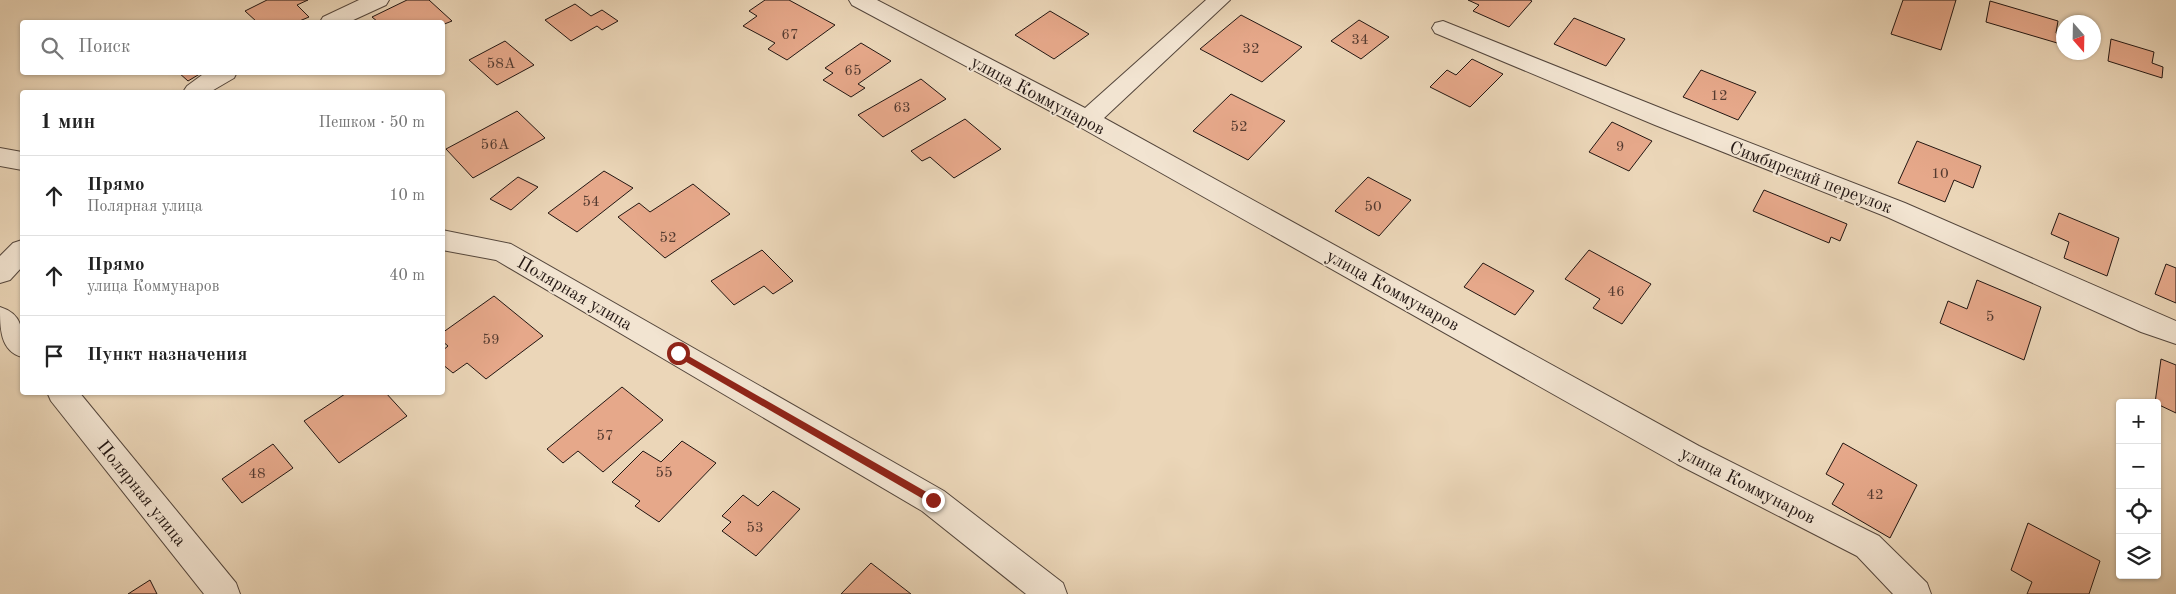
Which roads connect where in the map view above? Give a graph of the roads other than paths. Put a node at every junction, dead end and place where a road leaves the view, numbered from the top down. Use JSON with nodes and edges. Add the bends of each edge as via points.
{"nodes":[{"id":1,"x":378,"y":0,"type":"edge"},
{"id":2,"x":860,"y":0,"type":"edge"},
{"id":3,"x":1219,"y":0,"type":"edge"},
{"id":4,"x":335,"y":20,"type":"edge"},
{"id":5,"x":1443,"y":28,"type":"dead end"},
{"id":6,"x":220,"y":75,"type":"edge"},
{"id":7,"x":198,"y":90,"type":"edge"},
{"id":8,"x":1087,"y":120,"type":"junction"},
{"id":9,"x":0,"y":157,"type":"edge"},
{"id":10,"x":20,"y":162,"type":"edge"},
{"id":11,"x":445,"y":241,"type":"edge"},
{"id":12,"x":20,"y":252,"type":"edge"},
{"id":13,"x":0,"y":273,"type":"edge"},
{"id":14,"x":0,"y":318,"type":"edge"},
{"id":15,"x":2176,"y":333,"type":"edge"},
{"id":16,"x":20,"y":343,"type":"edge"},
{"id":17,"x":63,"y":395,"type":"edge"},
{"id":18,"x":224,"y":594,"type":"edge"},
{"id":19,"x":1051,"y":594,"type":"edge"},
{"id":20,"x":1915,"y":594,"type":"edge"}],
"edges":[{"from":1,"to":4,"type":"street"},
{"from":2,"to":8,"type":"street","name":"улица Коммунаров"},
{"from":3,"to":8,"type":"street"},
{"from":5,"to":15,"type":"street","name":"Симбирский переулок","via":[[1896,210]]},
{"from":6,"to":7,"type":"street"},
{"from":8,"to":20,"type":"street","name":"улица Коммунаров","via":[[1688,454],[1868,546]]},
{"from":9,"to":10,"type":"street"},
{"from":11,"to":19,"type":"street","name":"Полярная улица","via":[[502,251],[933,500]]},
{"from":12,"to":13,"type":"street"},
{"from":14,"to":16,"type":"street"},
{"from":17,"to":18,"type":"street","name":"Полярная улица"}]}
